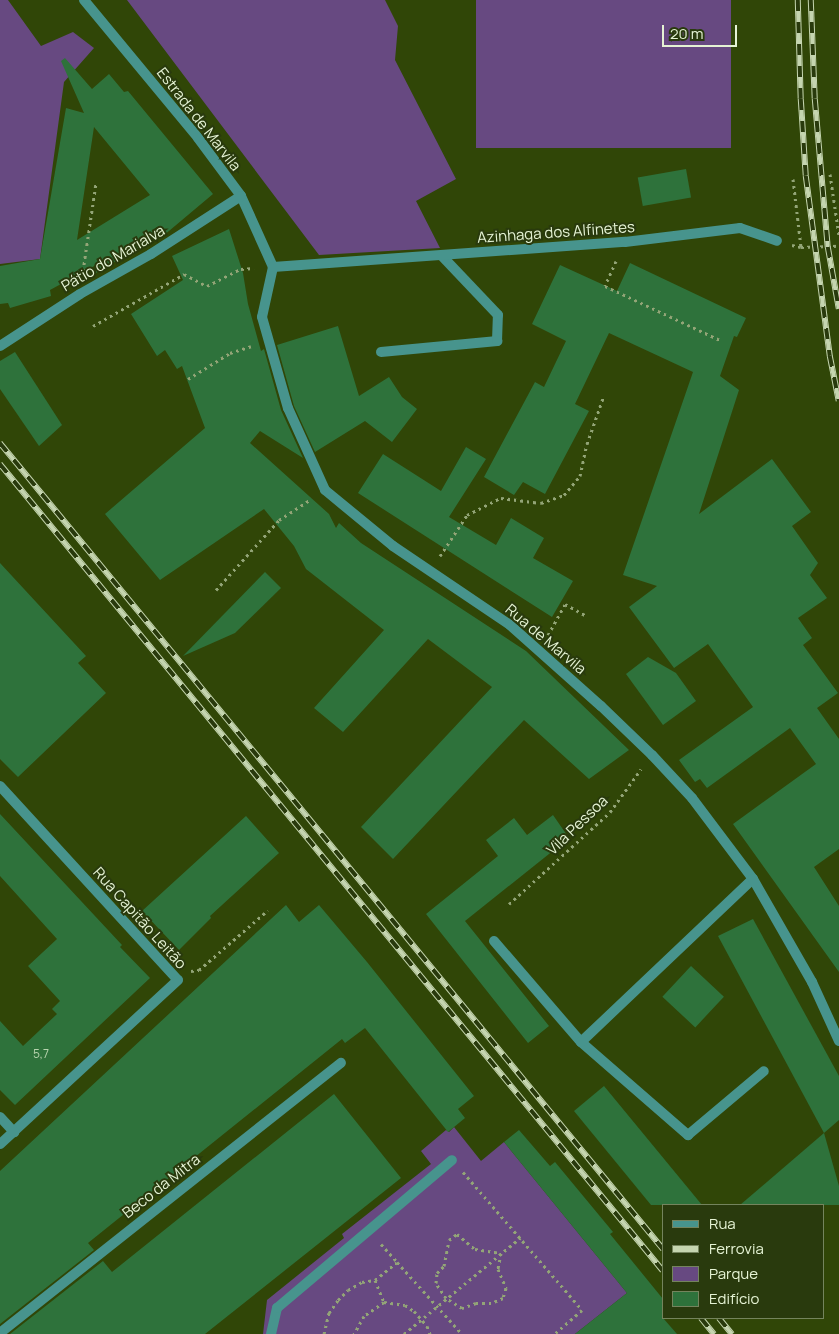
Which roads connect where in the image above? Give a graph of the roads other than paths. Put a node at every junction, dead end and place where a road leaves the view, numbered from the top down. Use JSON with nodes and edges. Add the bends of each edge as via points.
{"nodes":[{"id":1,"x":84,"y":0,"type":"edge"},
{"id":2,"x":241,"y":196,"type":"junction"},
{"id":3,"x":777,"y":241,"type":"road end"},
{"id":4,"x":442,"y":256,"type":"junction"},
{"id":5,"x":273,"y":267,"type":"junction"},
{"id":6,"x":0,"y":346,"type":"edge"},
{"id":7,"x":381,"y":352,"type":"dead end"},
{"id":8,"x":0,"y":786,"type":"edge"},
{"id":9,"x":753,"y":879,"type":"junction"},
{"id":10,"x":494,"y":941,"type":"dead end"},
{"id":11,"x":839,"y":1041,"type":"edge"},
{"id":12,"x":581,"y":1042,"type":"junction"},
{"id":13,"x":341,"y":1062,"type":"dead end"},
{"id":14,"x":764,"y":1071,"type":"dead end"},
{"id":15,"x":0,"y":1117,"type":"edge"},
{"id":16,"x":14,"y":1132,"type":"junction"},
{"id":17,"x":0,"y":1144,"type":"edge"},
{"id":18,"x":452,"y":1160,"type":"road end"},
{"id":19,"x":0,"y":1332,"type":"edge"},
{"id":20,"x":271,"y":1334,"type":"edge"}],
"edges":[{"from":1,"to":2,"type":"street","name":"Estrada de Marvila","via":[[198,138]]},
{"from":2,"to":5,"type":"street","name":"Estrada de Marvila"},
{"from":2,"to":6,"type":"street","name":"Pátio do Marialva"},
{"from":3,"to":4,"type":"street","name":"Azinhaga dos Alfinetes","via":[[740,228],[625,242]]},
{"from":4,"to":5,"type":"street","name":"Azinhaga dos Alfinetes"},
{"from":4,"to":7,"type":"street","via":[[498,315],[497,341]]},
{"from":5,"to":9,"type":"street","name":"Rua de Marvila","via":[[262,317],[288,408],[325,490],[392,546],[510,625],[539,651],[652,755],[692,798]]},
{"from":8,"to":16,"type":"street","name":"Rua Capitão Leitão","via":[[178,980]]},
{"from":9,"to":11,"type":"street","name":"Rua de Marvila","via":[[812,982]]},
{"from":9,"to":12,"type":"street"},
{"from":10,"to":12,"type":"street"},
{"from":12,"to":14,"type":"street","via":[[688,1135]]},
{"from":13,"to":19,"type":"street","name":"Beco da Mitra"},
{"from":15,"to":16,"type":"street"},
{"from":16,"to":17,"type":"street","name":"Rua Capitão Leitão"},
{"from":18,"to":20,"type":"street","via":[[277,1308]]}]}
